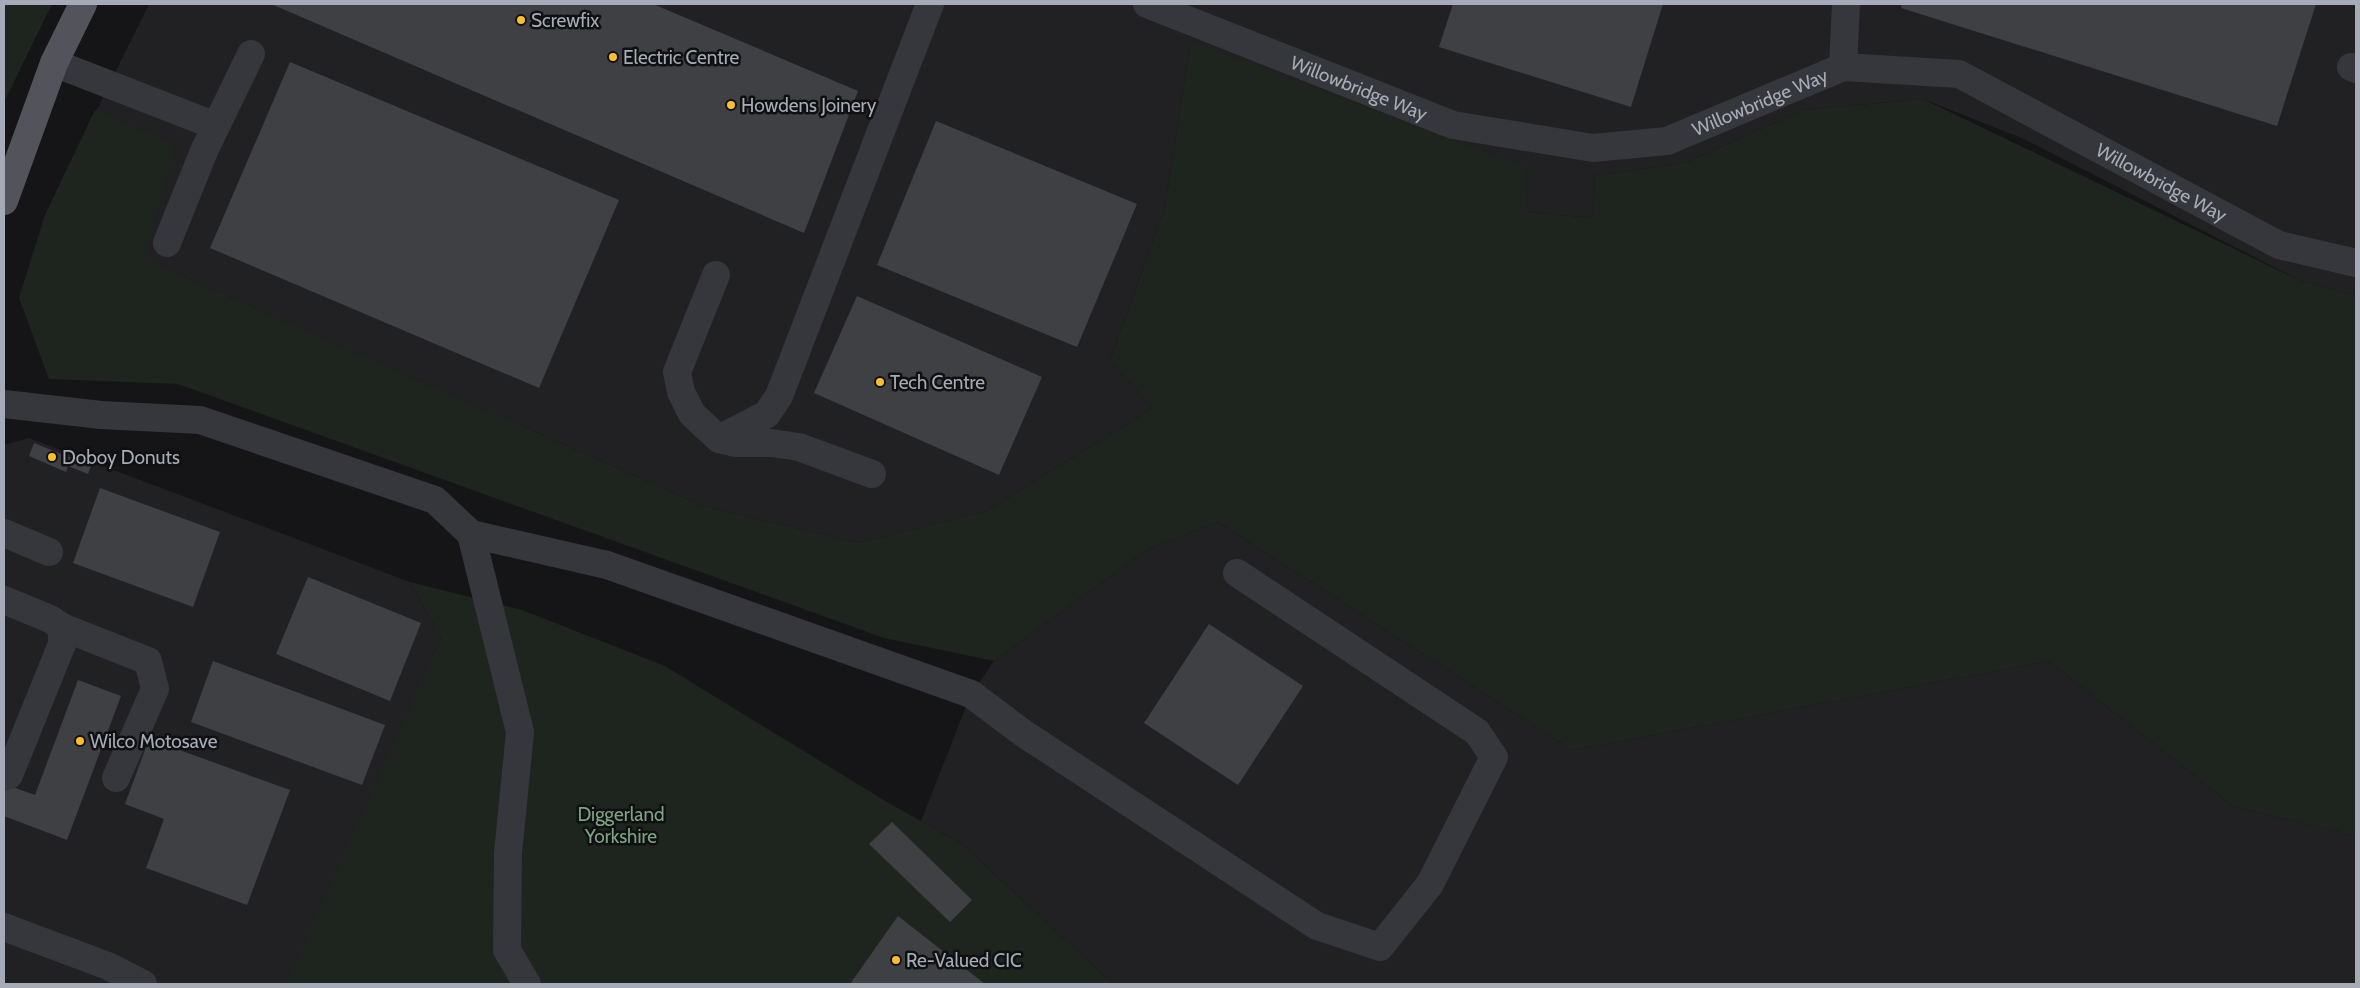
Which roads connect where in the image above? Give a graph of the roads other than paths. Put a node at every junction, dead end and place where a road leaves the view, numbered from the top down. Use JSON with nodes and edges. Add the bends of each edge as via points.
{"nodes":[{"id":1,"x":83,"y":4,"type":"edge"},
{"id":2,"x":930,"y":4,"type":"edge"},
{"id":3,"x":1147,"y":4,"type":"edge"},
{"id":4,"x":1846,"y":4,"type":"edge"},
{"id":5,"x":251,"y":54,"type":"dead end"},
{"id":6,"x":54,"y":63,"type":"junction"},
{"id":7,"x":1844,"y":67,"type":"junction"},
{"id":8,"x":216,"y":126,"type":"junction"},
{"id":9,"x":4,"y":201,"type":"edge"},
{"id":10,"x":167,"y":243,"type":"dead end"},
{"id":11,"x":2356,"y":263,"type":"edge"},
{"id":12,"x":716,"y":275,"type":"dead end"},
{"id":13,"x":4,"y":404,"type":"edge"},
{"id":14,"x":719,"y":439,"type":"junction"},
{"id":15,"x":872,"y":474,"type":"dead end"},
{"id":16,"x":4,"y":533,"type":"edge"},
{"id":17,"x":471,"y":534,"type":"junction"},
{"id":18,"x":49,"y":552,"type":"dead end"},
{"id":19,"x":1237,"y":573,"type":"dead end"},
{"id":20,"x":4,"y":600,"type":"edge"},
{"id":21,"x":62,"y":627,"type":"junction"},
{"id":22,"x":4,"y":777,"type":"edge"},
{"id":23,"x":116,"y":778,"type":"dead end"},
{"id":24,"x":4,"y":927,"type":"edge"},
{"id":25,"x":143,"y":984,"type":"edge"},
{"id":26,"x":527,"y":984,"type":"edge"}],
"edges":[{"from":1,"to":6,"type":"main road"},
{"from":2,"to":14,"type":"street","via":[[779,396],[767,414]]},
{"from":3,"to":7,"type":"street","name":"Willowbridge Way","via":[[1453,125],[1593,148],[1667,141]]},
{"from":4,"to":7,"type":"street"},
{"from":5,"to":8,"type":"street"},
{"from":6,"to":8,"type":"street"},
{"from":6,"to":9,"type":"main road"},
{"from":7,"to":11,"type":"street","name":"Willowbridge Way","via":[[1959,74],[2279,245]]},
{"from":8,"to":10,"type":"street"},
{"from":12,"to":14,"type":"street","via":[[677,372],[681,392],[692,414]]},
{"from":13,"to":17,"type":"street","via":[[101,415],[200,420],[435,500]]},
{"from":14,"to":15,"type":"street","via":[[799,447]]},
{"from":16,"to":18,"type":"street"},
{"from":17,"to":19,"type":"street","via":[[607,566],[971,694],[1023,733],[1317,926],[1380,947],[1430,884],[1494,757],[1477,732]]},
{"from":17,"to":26,"type":"street","via":[[520,732],[508,853],[507,950]]},
{"from":20,"to":21,"type":"street"},
{"from":21,"to":22,"type":"street","via":[[62,644],[8,775]]},
{"from":21,"to":23,"type":"street","via":[[148,661],[155,689]]},
{"from":24,"to":25,"type":"street","via":[[108,966]]}]}
